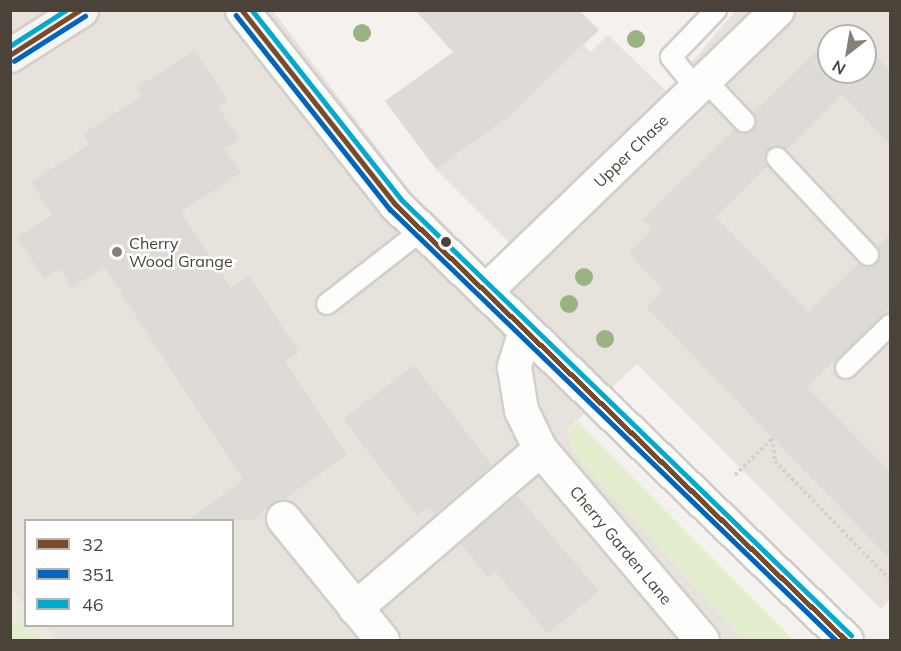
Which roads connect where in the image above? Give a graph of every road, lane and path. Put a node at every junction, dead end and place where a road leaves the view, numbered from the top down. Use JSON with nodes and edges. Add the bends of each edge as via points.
{"nodes":[{"id":1,"x":81,"y":10,"type":"edge"},
{"id":2,"x":242,"y":10,"type":"edge"},
{"id":3,"x":716,"y":10,"type":"edge"},
{"id":4,"x":777,"y":10,"type":"edge"},
{"id":5,"x":10,"y":55,"type":"edge"},
{"id":6,"x":700,"y":84,"type":"junction"},
{"id":7,"x":744,"y":121,"type":"dead end"},
{"id":8,"x":777,"y":158,"type":"dead end"},
{"id":9,"x":422,"y":231,"type":"junction"},
{"id":10,"x":868,"y":255,"type":"dead end"},
{"id":11,"x":485,"y":291,"type":"junction"},
{"id":12,"x":327,"y":304,"type":"dead end"},
{"id":13,"x":891,"y":325,"type":"edge"},
{"id":14,"x":525,"y":330,"type":"junction"},
{"id":15,"x":846,"y":368,"type":"dead end"},
{"id":16,"x":540,"y":449,"type":"junction"},
{"id":17,"x":761,"y":450,"type":"dead end"},
{"id":18,"x":283,"y":518,"type":"dead end"},
{"id":19,"x":891,"y":580,"type":"edge"},
{"id":20,"x":355,"y":608,"type":"junction"},
{"id":21,"x":382,"y":640,"type":"edge"},
{"id":22,"x":702,"y":640,"type":"edge"},
{"id":23,"x":846,"y":640,"type":"edge"}],
"edges":[{"from":1,"to":5,"type":"main road"},
{"from":2,"to":9,"type":"street","via":[[395,204]]},
{"from":3,"to":6,"type":"lane","via":[[670,57]]},
{"from":4,"to":6,"type":"street","name":"Upper Chase"},
{"from":6,"to":7,"type":"lane"},
{"from":6,"to":11,"type":"street","name":"Upper Chase"},
{"from":8,"to":10,"type":"lane"},
{"from":9,"to":11,"type":"street"},
{"from":9,"to":12,"type":"lane"},
{"from":11,"to":14,"type":"street"},
{"from":13,"to":15,"type":"lane"},
{"from":14,"to":16,"type":"street","name":"Cherry Garden Lane","via":[[514,366],[521,410]]},
{"from":14,"to":23,"type":"street"},
{"from":16,"to":20,"type":"street"},
{"from":16,"to":22,"type":"street","name":"Cherry Garden Lane"},
{"from":17,"to":19,"type":"path","via":[[772,438],[775,461]]},
{"from":18,"to":20,"type":"street"},
{"from":20,"to":21,"type":"street"}]}
